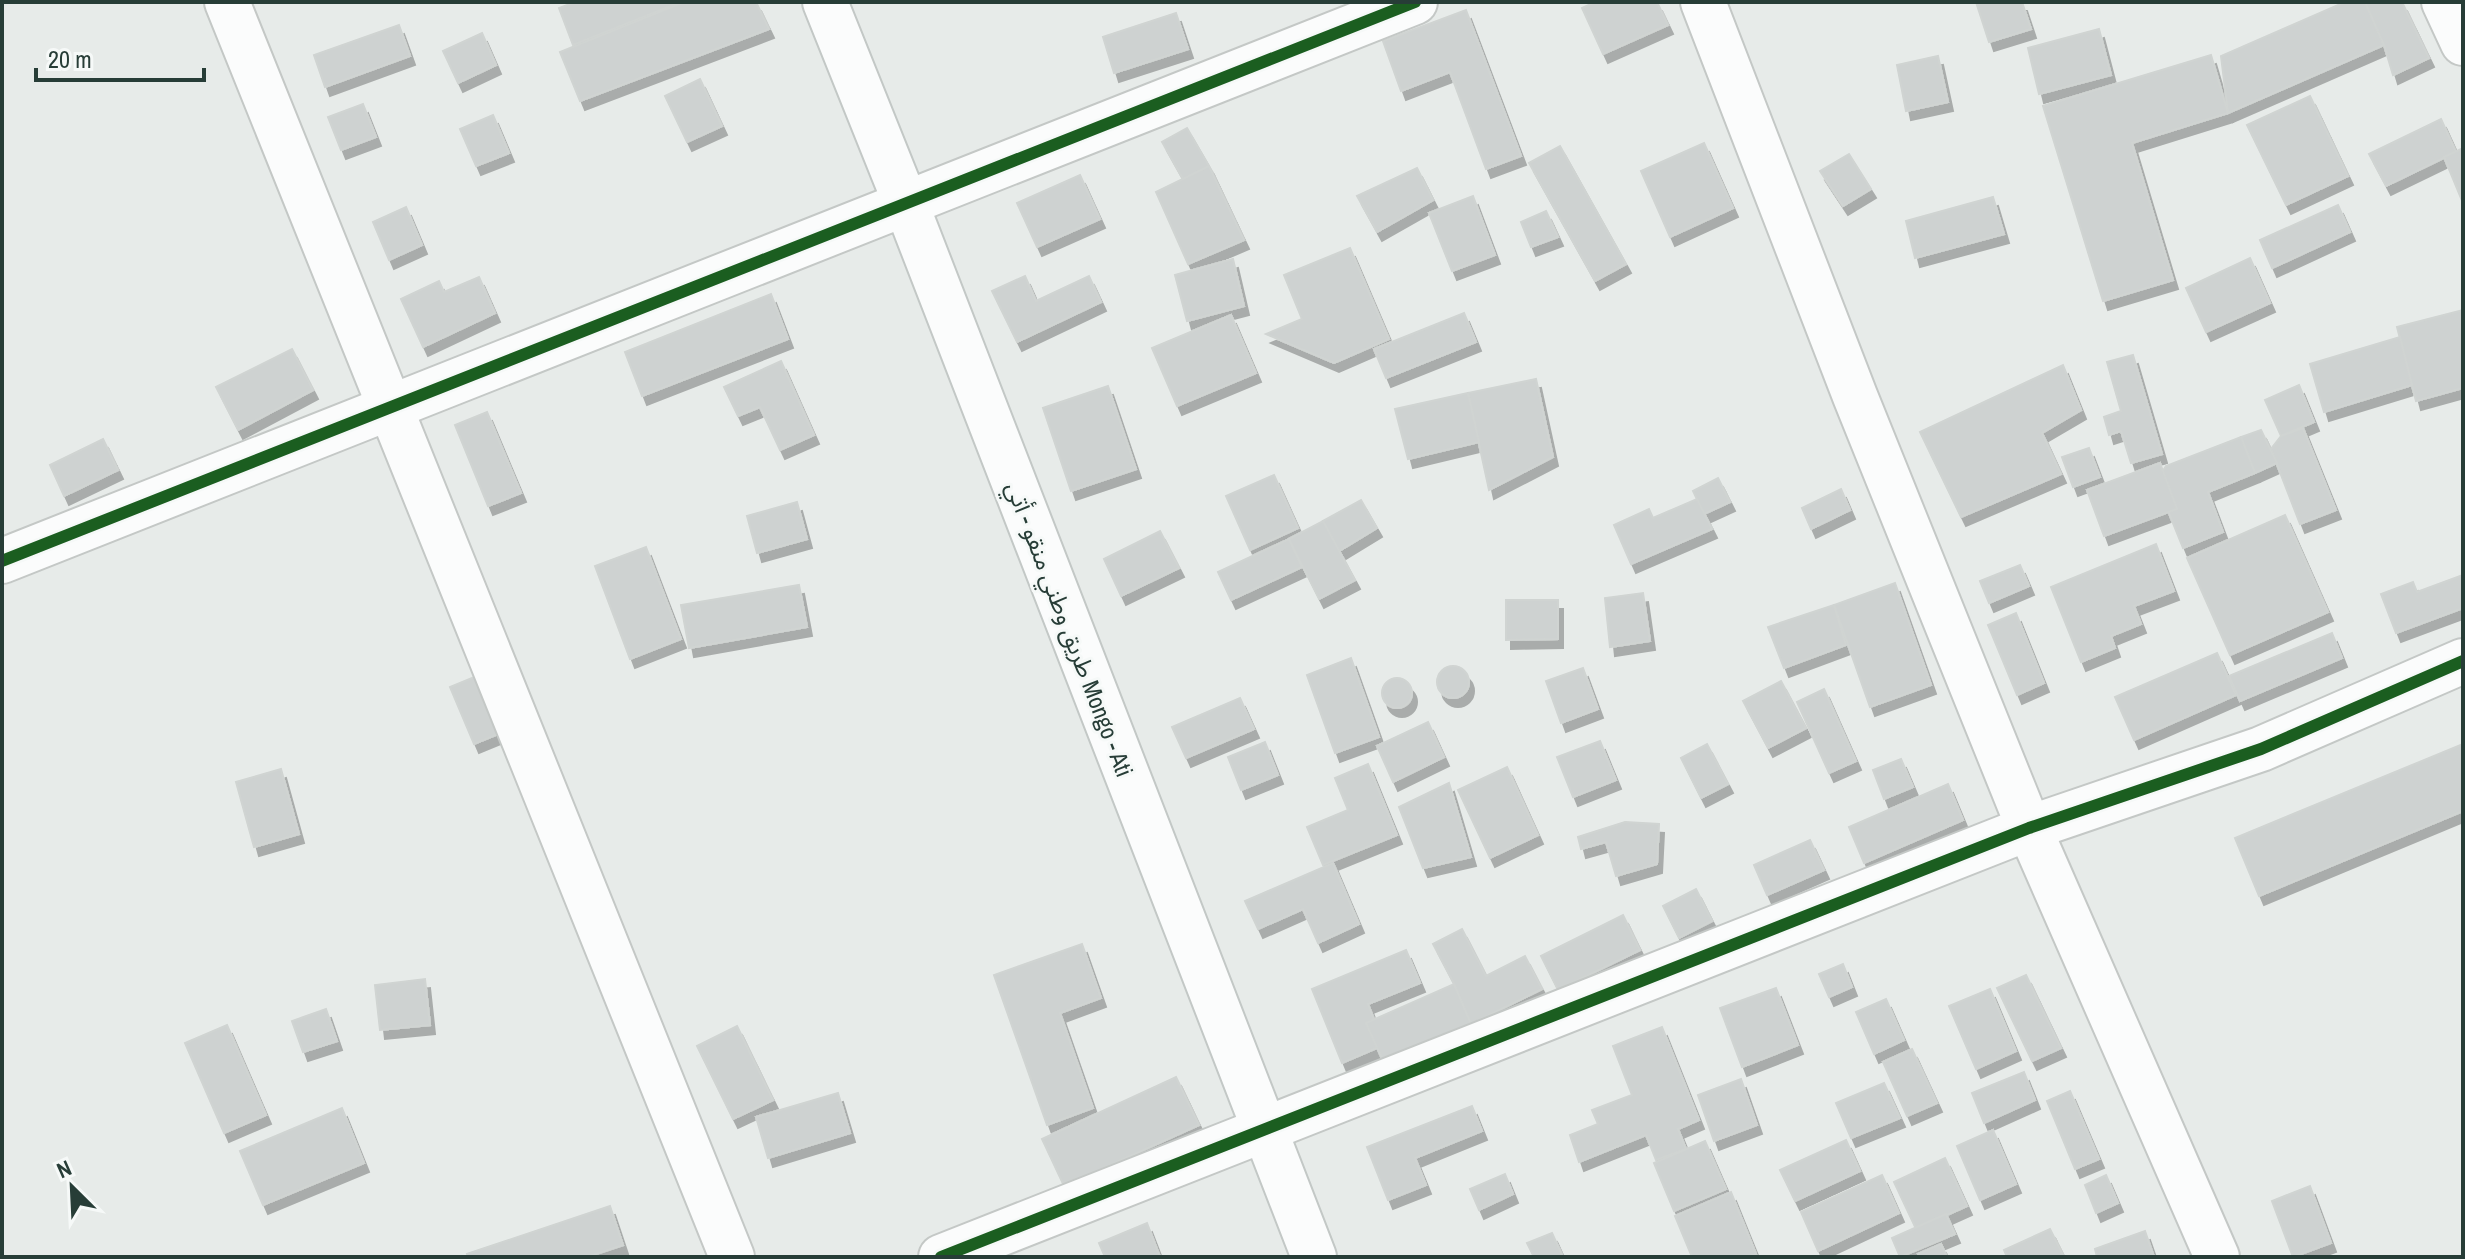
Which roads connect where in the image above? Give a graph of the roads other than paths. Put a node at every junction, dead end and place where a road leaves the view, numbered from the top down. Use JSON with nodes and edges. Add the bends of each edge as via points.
{"nodes":[{"id":1,"x":227,"y":2,"type":"edge"},
{"id":2,"x":825,"y":2,"type":"edge"},
{"id":3,"x":1415,"y":2,"type":"edge"},
{"id":4,"x":1703,"y":2,"type":"edge"},
{"id":5,"x":2444,"y":2,"type":"edge"},
{"id":6,"x":2463,"y":43,"type":"edge"},
{"id":7,"x":906,"y":204,"type":"junction"},
{"id":8,"x":390,"y":408,"type":"junction"},
{"id":9,"x":2,"y":561,"type":"edge"},
{"id":10,"x":2463,"y":661,"type":"edge"},
{"id":11,"x":2029,"y":828,"type":"junction"},
{"id":12,"x":1263,"y":1128,"type":"junction"},
{"id":13,"x":732,"y":1257,"type":"edge"},
{"id":14,"x":941,"y":1257,"type":"edge"},
{"id":15,"x":1314,"y":1257,"type":"edge"},
{"id":16,"x":2217,"y":1257,"type":"edge"}],
"edges":[{"from":1,"to":8,"type":"street"},
{"from":2,"to":7,"type":"street","name":"طريق وطني منقو - أتي Mongo - Ati"},
{"from":3,"to":7,"type":"street"},
{"from":4,"to":11,"type":"street"},
{"from":5,"to":6,"type":"street"},
{"from":7,"to":8,"type":"street"},
{"from":7,"to":12,"type":"street","name":"طريق وطني منقو - أتي Mongo - Ati"},
{"from":8,"to":9,"type":"street"},
{"from":8,"to":13,"type":"street"},
{"from":10,"to":11,"type":"street","via":[[2261,749]]},
{"from":11,"to":12,"type":"street"},
{"from":11,"to":16,"type":"street"},
{"from":12,"to":14,"type":"street"},
{"from":12,"to":15,"type":"street","name":"طريق وطني منقو - أتي Mongo - Ati"}]}
